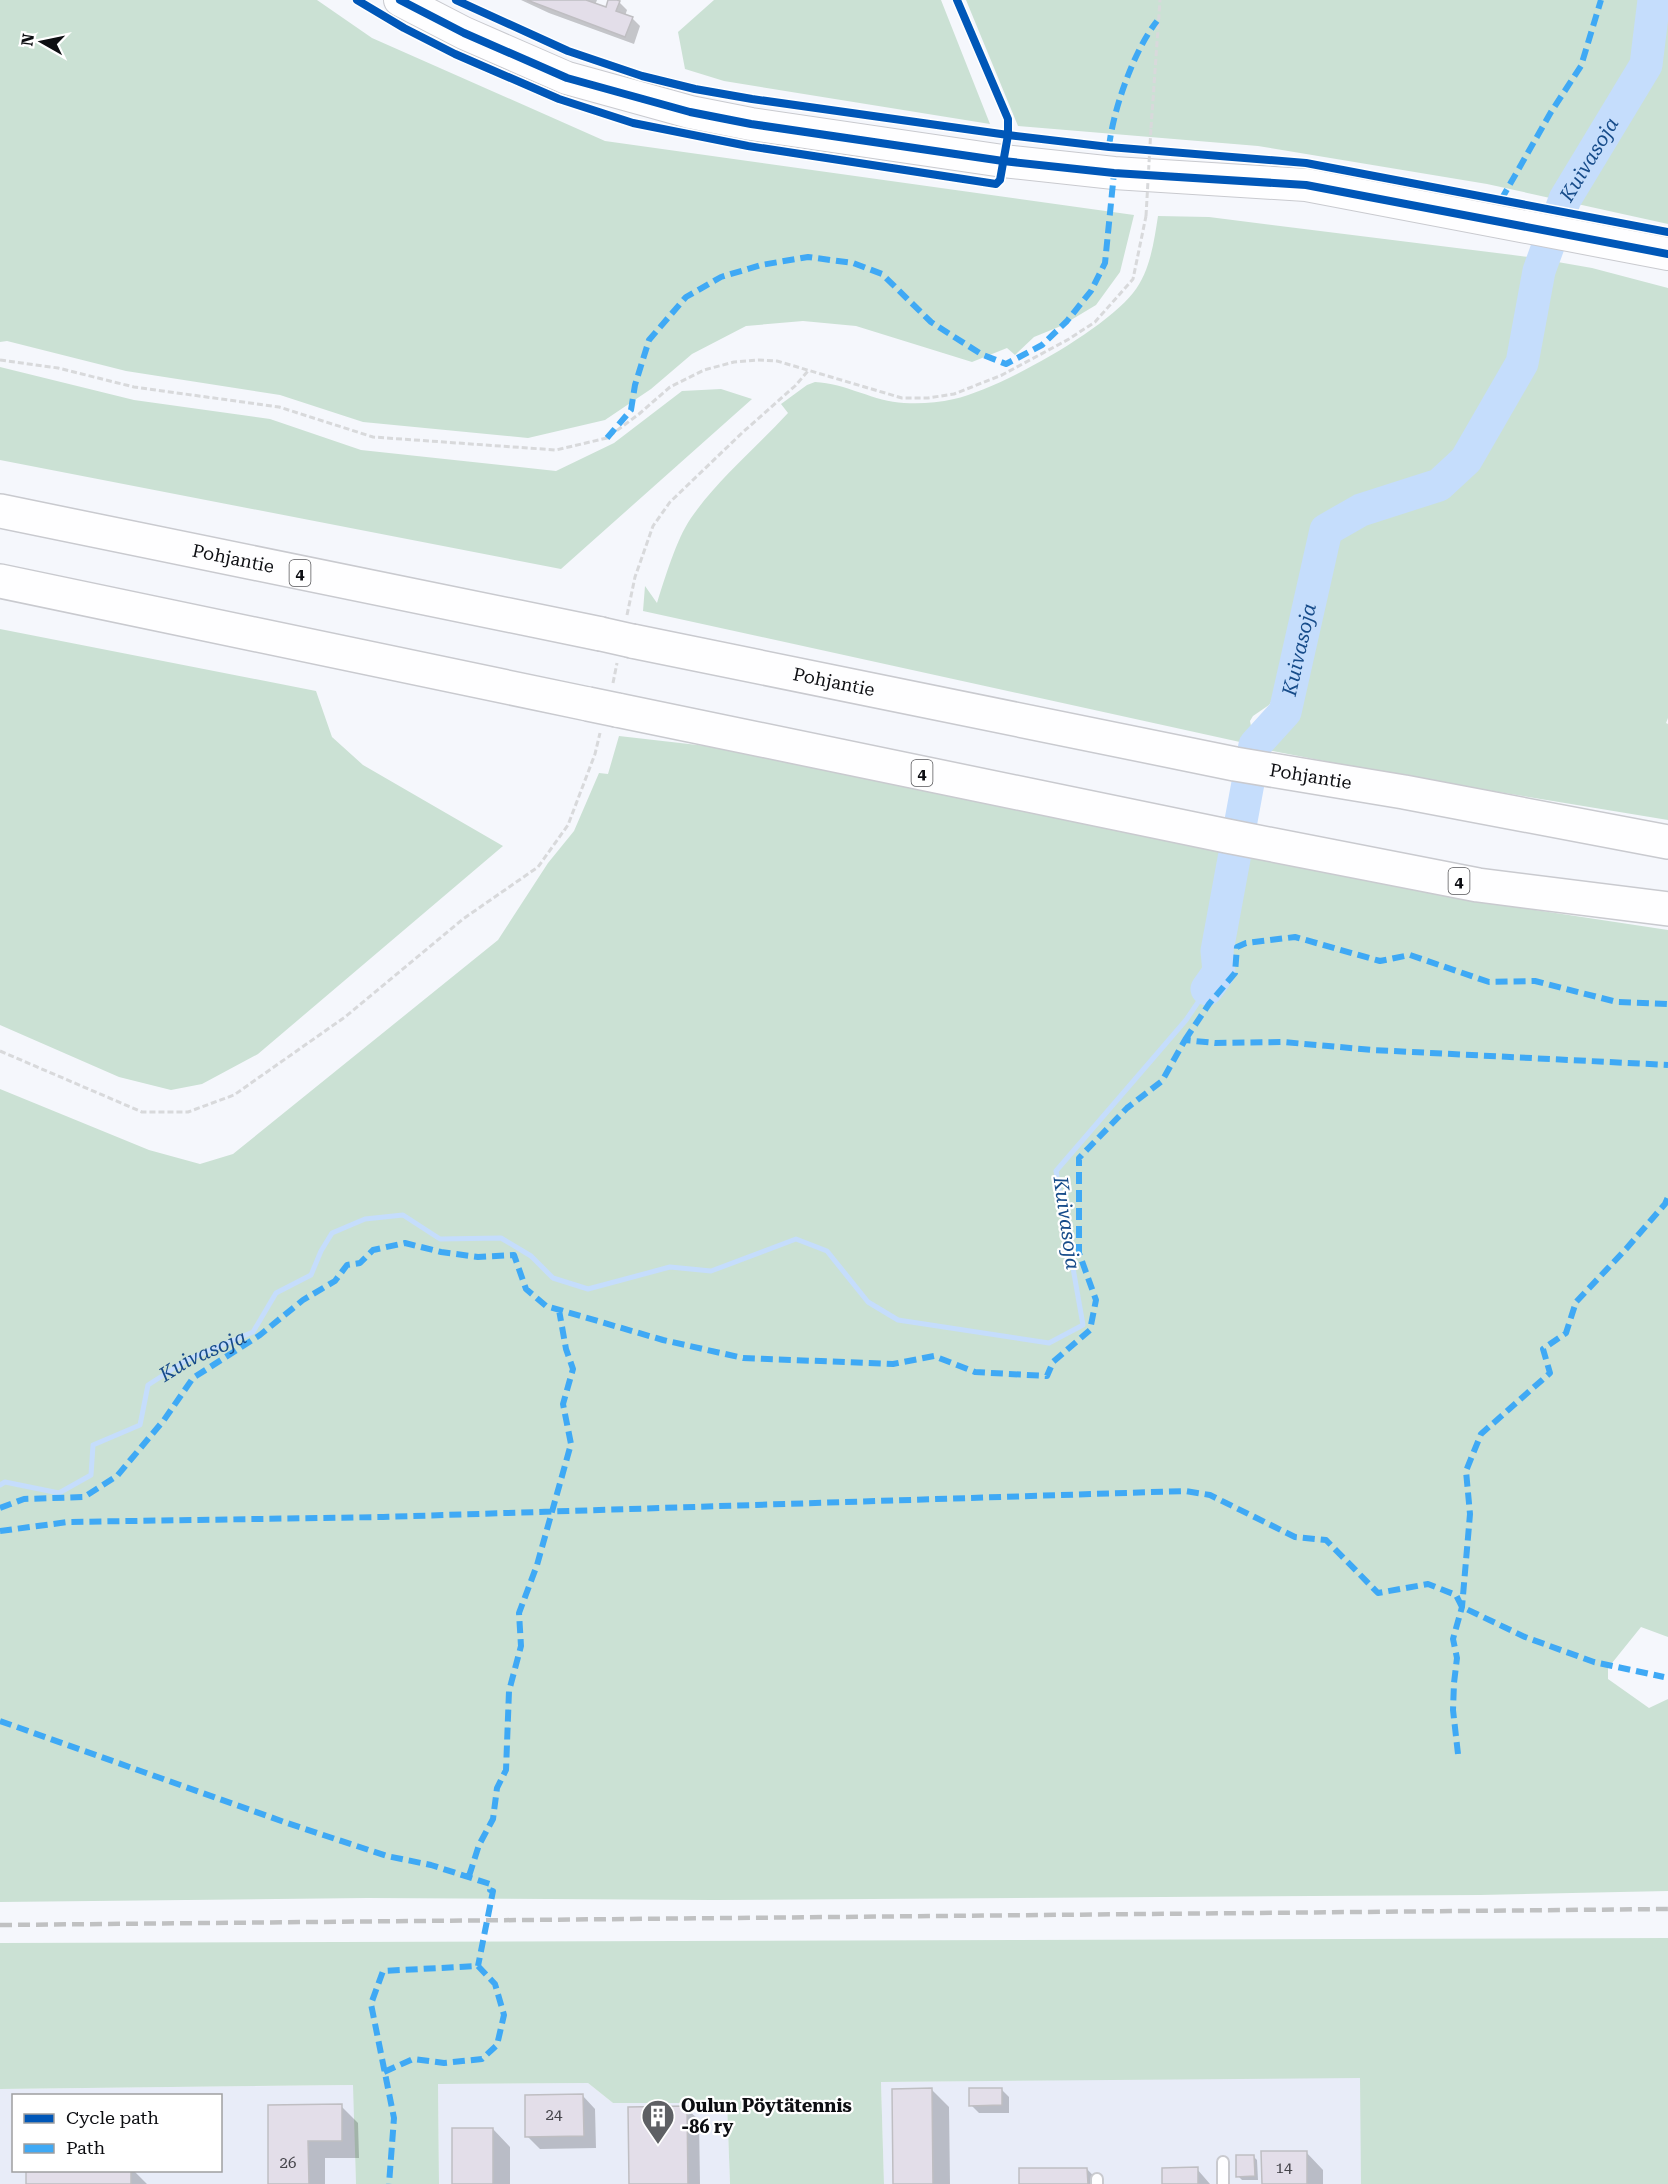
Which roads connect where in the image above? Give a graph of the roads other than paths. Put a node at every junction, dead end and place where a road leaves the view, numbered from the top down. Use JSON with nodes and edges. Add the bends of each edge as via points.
{"nodes":[{"id":1,"x":400,"y":0,"type":"edge"},
{"id":2,"x":1668,"y":254,"type":"edge"},
{"id":3,"x":0,"y":511,"type":"edge"},
{"id":4,"x":0,"y":581,"type":"edge"},
{"id":5,"x":1668,"y":842,"type":"edge"},
{"id":6,"x":1668,"y":909,"type":"edge"},
{"id":7,"x":1223,"y":2162,"type":"dead end"},
{"id":8,"x":1223,"y":2184,"type":"edge"}],
"edges":[{"from":1,"to":2,"type":"street","via":[[567,78],[690,112],[1003,161],[1124,174],[1306,185]]},
{"from":3,"to":5,"type":"highway","name":"Pohjantie","number":"4","via":[[1235,764]]},
{"from":4,"to":6,"type":"highway","number":"4","via":[[604,709],[1478,885]]},
{"from":7,"to":8,"type":"lane"}]}
